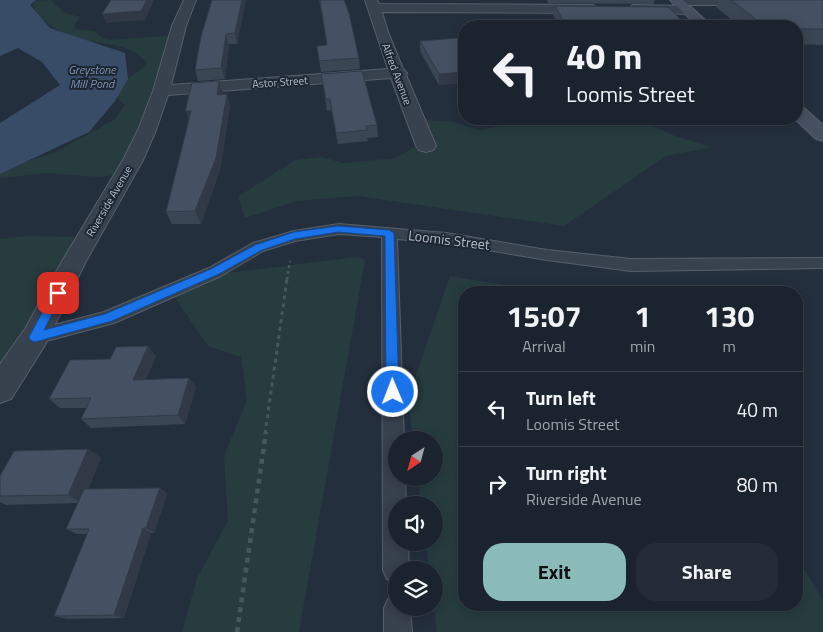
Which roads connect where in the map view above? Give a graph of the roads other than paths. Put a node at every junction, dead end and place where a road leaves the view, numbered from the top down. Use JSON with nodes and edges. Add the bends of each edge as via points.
{"nodes":[{"id":1,"x":190,"y":0,"type":"edge"},
{"id":2,"x":823,"y":2,"type":"edge"},
{"id":3,"x":373,"y":4,"type":"edge"},
{"id":4,"x":680,"y":4,"type":"edge"},
{"id":5,"x":602,"y":9,"type":"edge"},
{"id":6,"x":621,"y":9,"type":"edge"},
{"id":7,"x":698,"y":20,"type":"edge"},
{"id":8,"x":399,"y":73,"type":"junction"},
{"id":9,"x":161,"y":91,"type":"junction"},
{"id":10,"x":803,"y":116,"type":"edge"},
{"id":11,"x":823,"y":135,"type":"edge"},
{"id":12,"x":426,"y":146,"type":"dead end"},
{"id":13,"x":389,"y":233,"type":"junction"},
{"id":14,"x":823,"y":263,"type":"edge"},
{"id":15,"x":35,"y":337,"type":"junction"},
{"id":16,"x":0,"y":389,"type":"edge"},
{"id":17,"x":396,"y":561,"type":"edge"},
{"id":18,"x":397,"y":616,"type":"edge"},
{"id":19,"x":398,"y":632,"type":"edge"}],
"edges":[{"from":1,"to":9,"type":"street","name":"Riverside Avenue","via":[[179,26]]},
{"from":2,"to":4,"type":"street"},
{"from":3,"to":5,"type":"street"},
{"from":3,"to":8,"type":"street","name":"Alfred Avenue"},
{"from":4,"to":6,"type":"street"},
{"from":4,"to":7,"type":"street"},
{"from":8,"to":9,"type":"street","name":"Astor Street"},
{"from":8,"to":12,"type":"street","name":"Alfred Avenue"},
{"from":9,"to":15,"type":"street","name":"Riverside Avenue","via":[[133,160],[73,263]]},
{"from":10,"to":11,"type":"street"},
{"from":13,"to":14,"type":"lane","name":"Loomis Street","via":[[446,238],[631,265]]},
{"from":13,"to":15,"type":"lane","name":"Loomis Street","via":[[338,229],[294,236],[258,247],[215,272],[108,318]]},
{"from":13,"to":17,"type":"lane"},
{"from":15,"to":16,"type":"street","name":"Riverside Avenue"},
{"from":18,"to":19,"type":"lane"}]}
